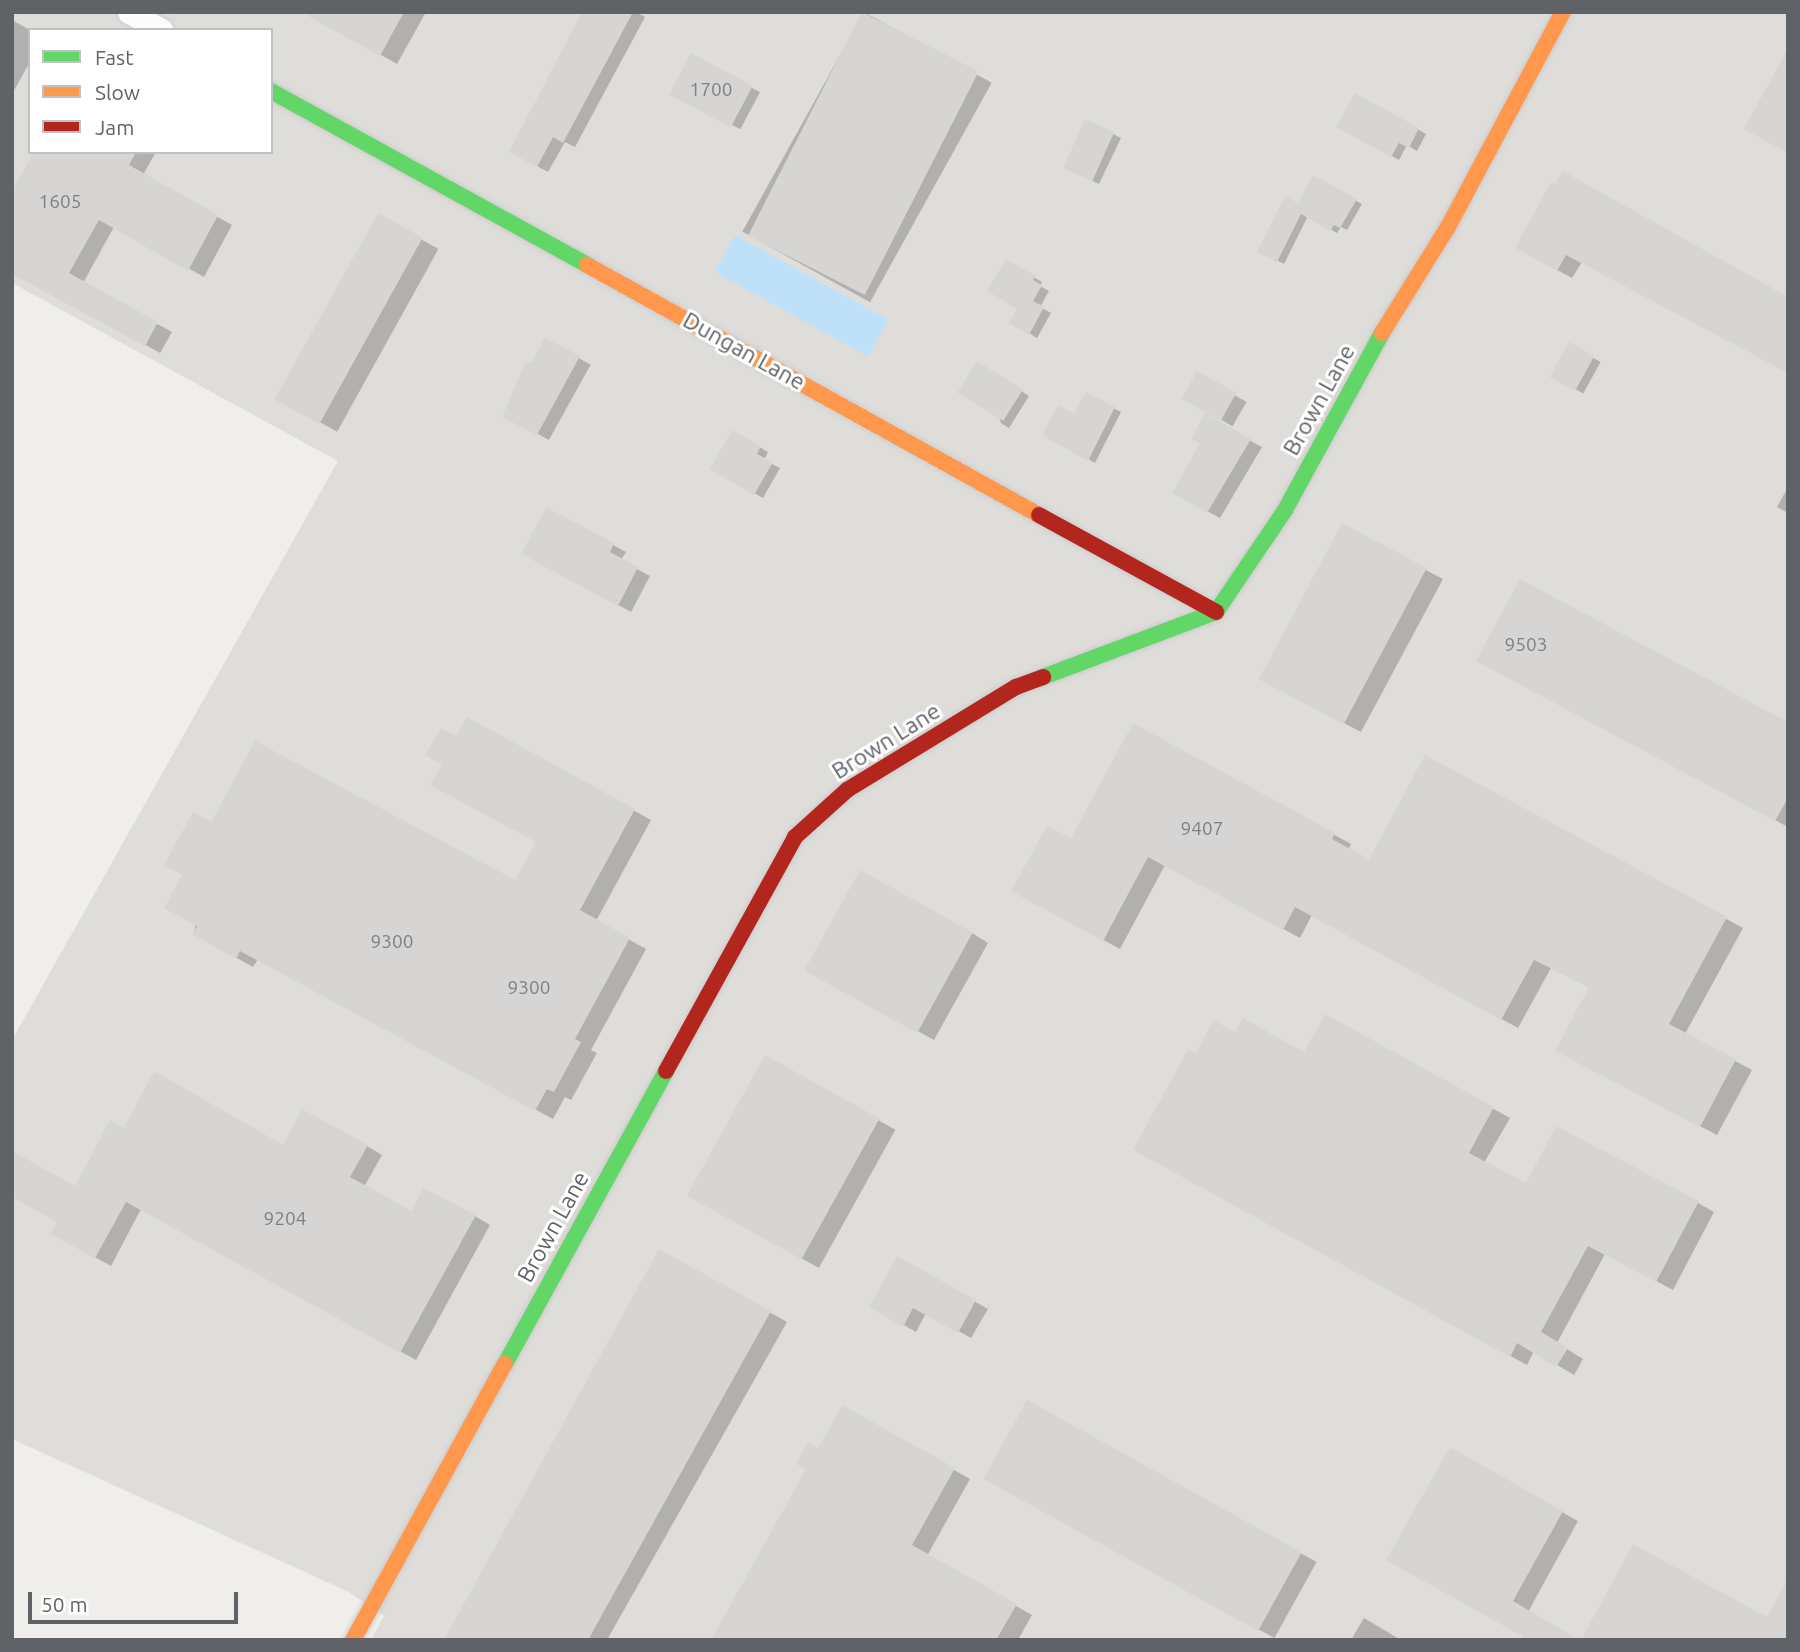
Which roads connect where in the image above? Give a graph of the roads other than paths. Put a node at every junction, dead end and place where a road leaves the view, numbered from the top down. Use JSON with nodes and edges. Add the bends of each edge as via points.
{"nodes":[{"id":1,"x":129,"y":12,"type":"edge"},
{"id":2,"x":1563,"y":12,"type":"edge"},
{"id":3,"x":157,"y":28,"type":"edge"},
{"id":4,"x":273,"y":92,"type":"edge"},
{"id":5,"x":1216,"y":612,"type":"junction"},
{"id":6,"x":353,"y":1640,"type":"edge"}],
"edges":[{"from":1,"to":3,"type":"street"},
{"from":2,"to":5,"type":"street","name":"Brown Lane","via":[[1448,227],[1392,315],[1285,510]]},
{"from":4,"to":5,"type":"street","name":"Dungan Lane"},
{"from":5,"to":6,"type":"street","name":"Brown Lane","via":[[1016,687],[847,790],[795,837]]}]}
